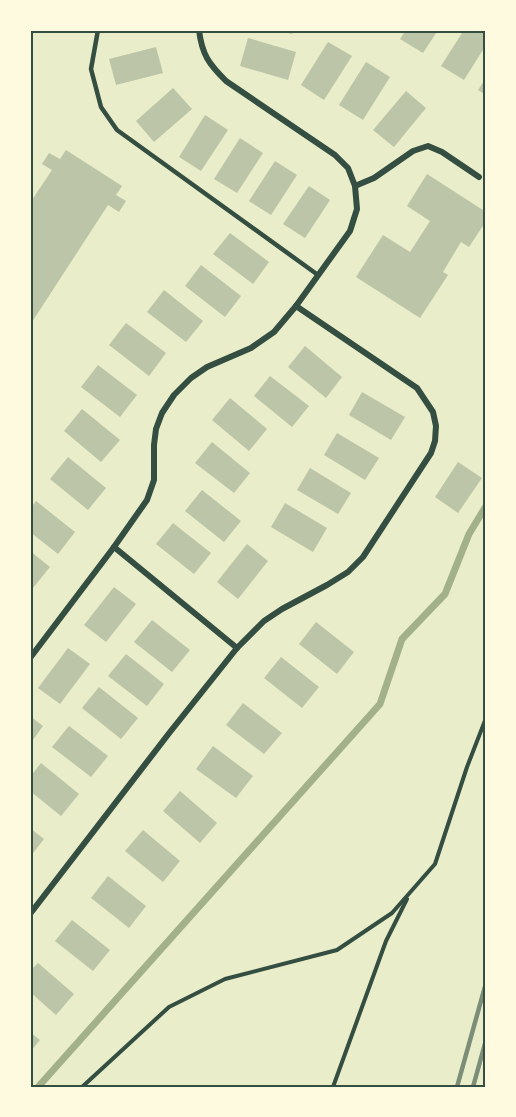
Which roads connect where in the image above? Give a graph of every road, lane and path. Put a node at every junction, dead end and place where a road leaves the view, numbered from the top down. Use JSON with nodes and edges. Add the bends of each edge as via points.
{"nodes":[{"id":1,"x":98,"y":30,"type":"edge"},
{"id":2,"x":199,"y":30,"type":"edge"},
{"id":3,"x":479,"y":177,"type":"dead end"},
{"id":4,"x":355,"y":186,"type":"junction"},
{"id":5,"x":318,"y":275,"type":"junction"},
{"id":6,"x":296,"y":306,"type":"junction"},
{"id":7,"x":114,"y":548,"type":"junction"},
{"id":8,"x":237,"y":648,"type":"junction"},
{"id":9,"x":30,"y":658,"type":"edge"},
{"id":10,"x":486,"y":718,"type":"edge"},
{"id":11,"x":410,"y":893,"type":"junction"},
{"id":12,"x":30,"y":914,"type":"edge"},
{"id":13,"x":82,"y":1087,"type":"edge"},
{"id":14,"x":333,"y":1087,"type":"edge"}],
"edges":[{"from":1,"to":5,"type":"lane","via":[[91,69],[101,107],[117,130]]},
{"from":2,"to":4,"type":"street","via":[[201,47],[211,66],[226,81],[335,155],[348,168]]},
{"from":3,"to":4,"type":"street","via":[[428,146]]},
{"from":4,"to":5,"type":"street","via":[[357,210],[350,231]]},
{"from":5,"to":6,"type":"street"},
{"from":6,"to":7,"type":"street","via":[[274,332],[251,348],[207,367],[174,395],[156,429],[154,480],[147,500]]},
{"from":6,"to":8,"type":"street","via":[[417,388],[433,412],[435,441],[424,466],[363,557],[348,572],[264,621]]},
{"from":7,"to":8,"type":"street"},
{"from":7,"to":9,"type":"street"},
{"from":8,"to":12,"type":"street"},
{"from":10,"to":11,"type":"path","via":[[435,864]]},
{"from":11,"to":13,"type":"path","via":[[392,913],[337,950],[225,979],[169,1007]]},
{"from":11,"to":14,"type":"path","via":[[386,940]]}]}
